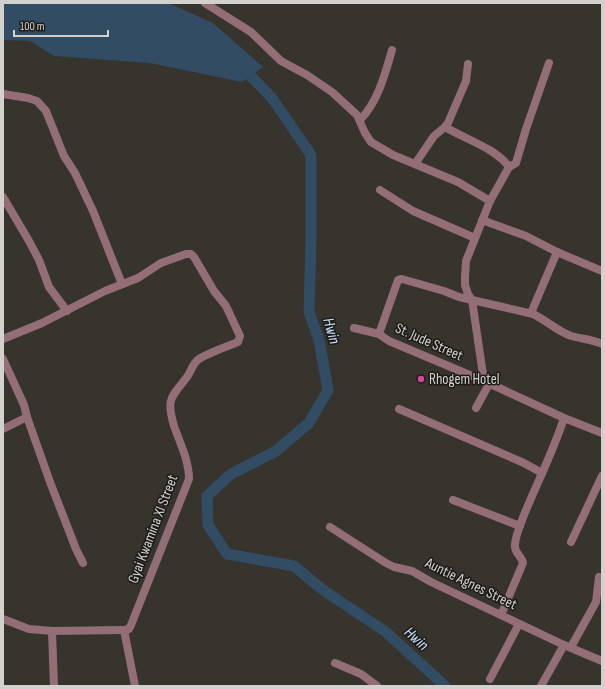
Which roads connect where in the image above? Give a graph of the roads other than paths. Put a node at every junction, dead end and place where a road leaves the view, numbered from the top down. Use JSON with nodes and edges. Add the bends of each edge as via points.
{"nodes":[{"id":1,"x":206,"y":3,"type":"edge"},
{"id":2,"x":392,"y":50,"type":"dead end"},
{"id":3,"x":549,"y":63,"type":"dead end"},
{"id":4,"x":468,"y":64,"type":"dead end"},
{"id":5,"x":3,"y":94,"type":"edge"},
{"id":6,"x":360,"y":120,"type":"junction"},
{"id":7,"x":445,"y":127,"type":"junction"},
{"id":8,"x":415,"y":164,"type":"junction"},
{"id":9,"x":509,"y":168,"type":"junction"},
{"id":10,"x":380,"y":190,"type":"dead end"},
{"id":11,"x":3,"y":197,"type":"edge"},
{"id":12,"x":490,"y":201,"type":"junction"},
{"id":13,"x":482,"y":220,"type":"junction"},
{"id":14,"x":476,"y":238,"type":"junction"},
{"id":15,"x":557,"y":252,"type":"junction"},
{"id":16,"x":602,"y":271,"type":"edge"},
{"id":17,"x":122,"y":284,"type":"junction"},
{"id":18,"x":472,"y":300,"type":"junction"},
{"id":19,"x":66,"y":311,"type":"junction"},
{"id":20,"x":531,"y":313,"type":"junction"},
{"id":21,"x":354,"y":328,"type":"dead end"},
{"id":22,"x":379,"y":334,"type":"junction"},
{"id":23,"x":3,"y":339,"type":"edge"},
{"id":24,"x":602,"y":344,"type":"edge"},
{"id":25,"x":3,"y":359,"type":"edge"},
{"id":26,"x":486,"y":382,"type":"junction"},
{"id":27,"x":476,"y":408,"type":"dead end"},
{"id":28,"x":399,"y":409,"type":"dead end"},
{"id":29,"x":27,"y":417,"type":"junction"},
{"id":30,"x":564,"y":418,"type":"junction"},
{"id":31,"x":3,"y":429,"type":"edge"},
{"id":32,"x":602,"y":433,"type":"edge"},
{"id":33,"x":542,"y":473,"type":"junction"},
{"id":34,"x":602,"y":476,"type":"edge"},
{"id":35,"x":453,"y":500,"type":"dead end"},
{"id":36,"x":520,"y":526,"type":"junction"},
{"id":37,"x":330,"y":527,"type":"dead end"},
{"id":38,"x":571,"y":542,"type":"dead end"},
{"id":39,"x":83,"y":563,"type":"dead end"},
{"id":40,"x":598,"y":577,"type":"dead end"},
{"id":41,"x":501,"y":615,"type":"junction"},
{"id":42,"x":3,"y":619,"type":"edge"},
{"id":43,"x":519,"y":624,"type":"junction"},
{"id":44,"x":124,"y":630,"type":"junction"},
{"id":45,"x":52,"y":631,"type":"junction"},
{"id":46,"x":567,"y":646,"type":"junction"},
{"id":47,"x":602,"y":661,"type":"edge"},
{"id":48,"x":335,"y":663,"type":"dead end"},
{"id":49,"x":490,"y":679,"type":"dead end"},
{"id":50,"x":54,"y":686,"type":"edge"},
{"id":51,"x":135,"y":686,"type":"edge"},
{"id":52,"x":377,"y":686,"type":"edge"},
{"id":53,"x":541,"y":686,"type":"edge"}],
"edges":[{"from":1,"to":6,"type":"street","via":[[251,32],[281,62],[307,74],[332,92]]},
{"from":2,"to":6,"type":"street","via":[[382,83],[370,108]]},
{"from":3,"to":9,"type":"street","via":[[516,163]]},
{"from":4,"to":7,"type":"street","via":[[464,86]]},
{"from":5,"to":17,"type":"street","via":[[37,101],[46,111],[64,156],[94,211]]},
{"from":6,"to":8,"type":"street","via":[[371,142]]},
{"from":7,"to":8,"type":"street","via":[[434,136]]},
{"from":7,"to":9,"type":"street","via":[[497,155]]},
{"from":8,"to":12,"type":"street","via":[[458,182]]},
{"from":9,"to":12,"type":"street"},
{"from":10,"to":14,"type":"street","via":[[413,211]]},
{"from":11,"to":19,"type":"street","via":[[30,241],[49,287]]},
{"from":12,"to":13,"type":"street"},
{"from":13,"to":14,"type":"street"},
{"from":13,"to":15,"type":"street","via":[[526,236]]},
{"from":14,"to":18,"type":"street","via":[[465,268],[465,285]]},
{"from":15,"to":16,"type":"street"},
{"from":15,"to":20,"type":"street"},
{"from":17,"to":19,"type":"street"},
{"from":17,"to":44,"type":"street","name":"Gyai Kwamina XI Street","via":[[138,278],[162,263],[191,254],[226,306],[240,336],[238,342],[193,365],[172,395],[170,411],[189,470],[189,479],[131,625],[129,629]]},
{"from":18,"to":20,"type":"street"},
{"from":18,"to":22,"type":"street","via":[[400,279]]},
{"from":18,"to":26,"type":"street"},
{"from":19,"to":23,"type":"street"},
{"from":20,"to":24,"type":"street","via":[[572,336]]},
{"from":21,"to":22,"type":"street","name":"St. Jude Street"},
{"from":22,"to":26,"type":"street","name":"St. Jude Street"},
{"from":25,"to":29,"type":"street"},
{"from":26,"to":27,"type":"street"},
{"from":26,"to":30,"type":"street","name":"St. Jude Street"},
{"from":28,"to":33,"type":"street"},
{"from":29,"to":31,"type":"street"},
{"from":29,"to":39,"type":"street"},
{"from":30,"to":32,"type":"street","name":"St. Jude Street"},
{"from":30,"to":33,"type":"street"},
{"from":33,"to":36,"type":"street"},
{"from":34,"to":38,"type":"street"},
{"from":35,"to":36,"type":"street"},
{"from":36,"to":41,"type":"street","via":[[514,546],[523,563]]},
{"from":37,"to":41,"type":"street","name":"Auntie Agnes Street","via":[[394,567],[412,571]]},
{"from":40,"to":46,"type":"street","via":[[596,602]]},
{"from":41,"to":43,"type":"street","name":"Auntie Agnes Street"},
{"from":42,"to":45,"type":"street","via":[[28,629]]},
{"from":43,"to":46,"type":"street","name":"Auntie Agnes Street"},
{"from":43,"to":49,"type":"street"},
{"from":44,"to":45,"type":"street"},
{"from":44,"to":51,"type":"street"},
{"from":45,"to":50,"type":"street"},
{"from":46,"to":47,"type":"street","name":"Auntie Agnes Street"},
{"from":46,"to":53,"type":"street"},
{"from":48,"to":52,"type":"street","via":[[361,674]]}]}
